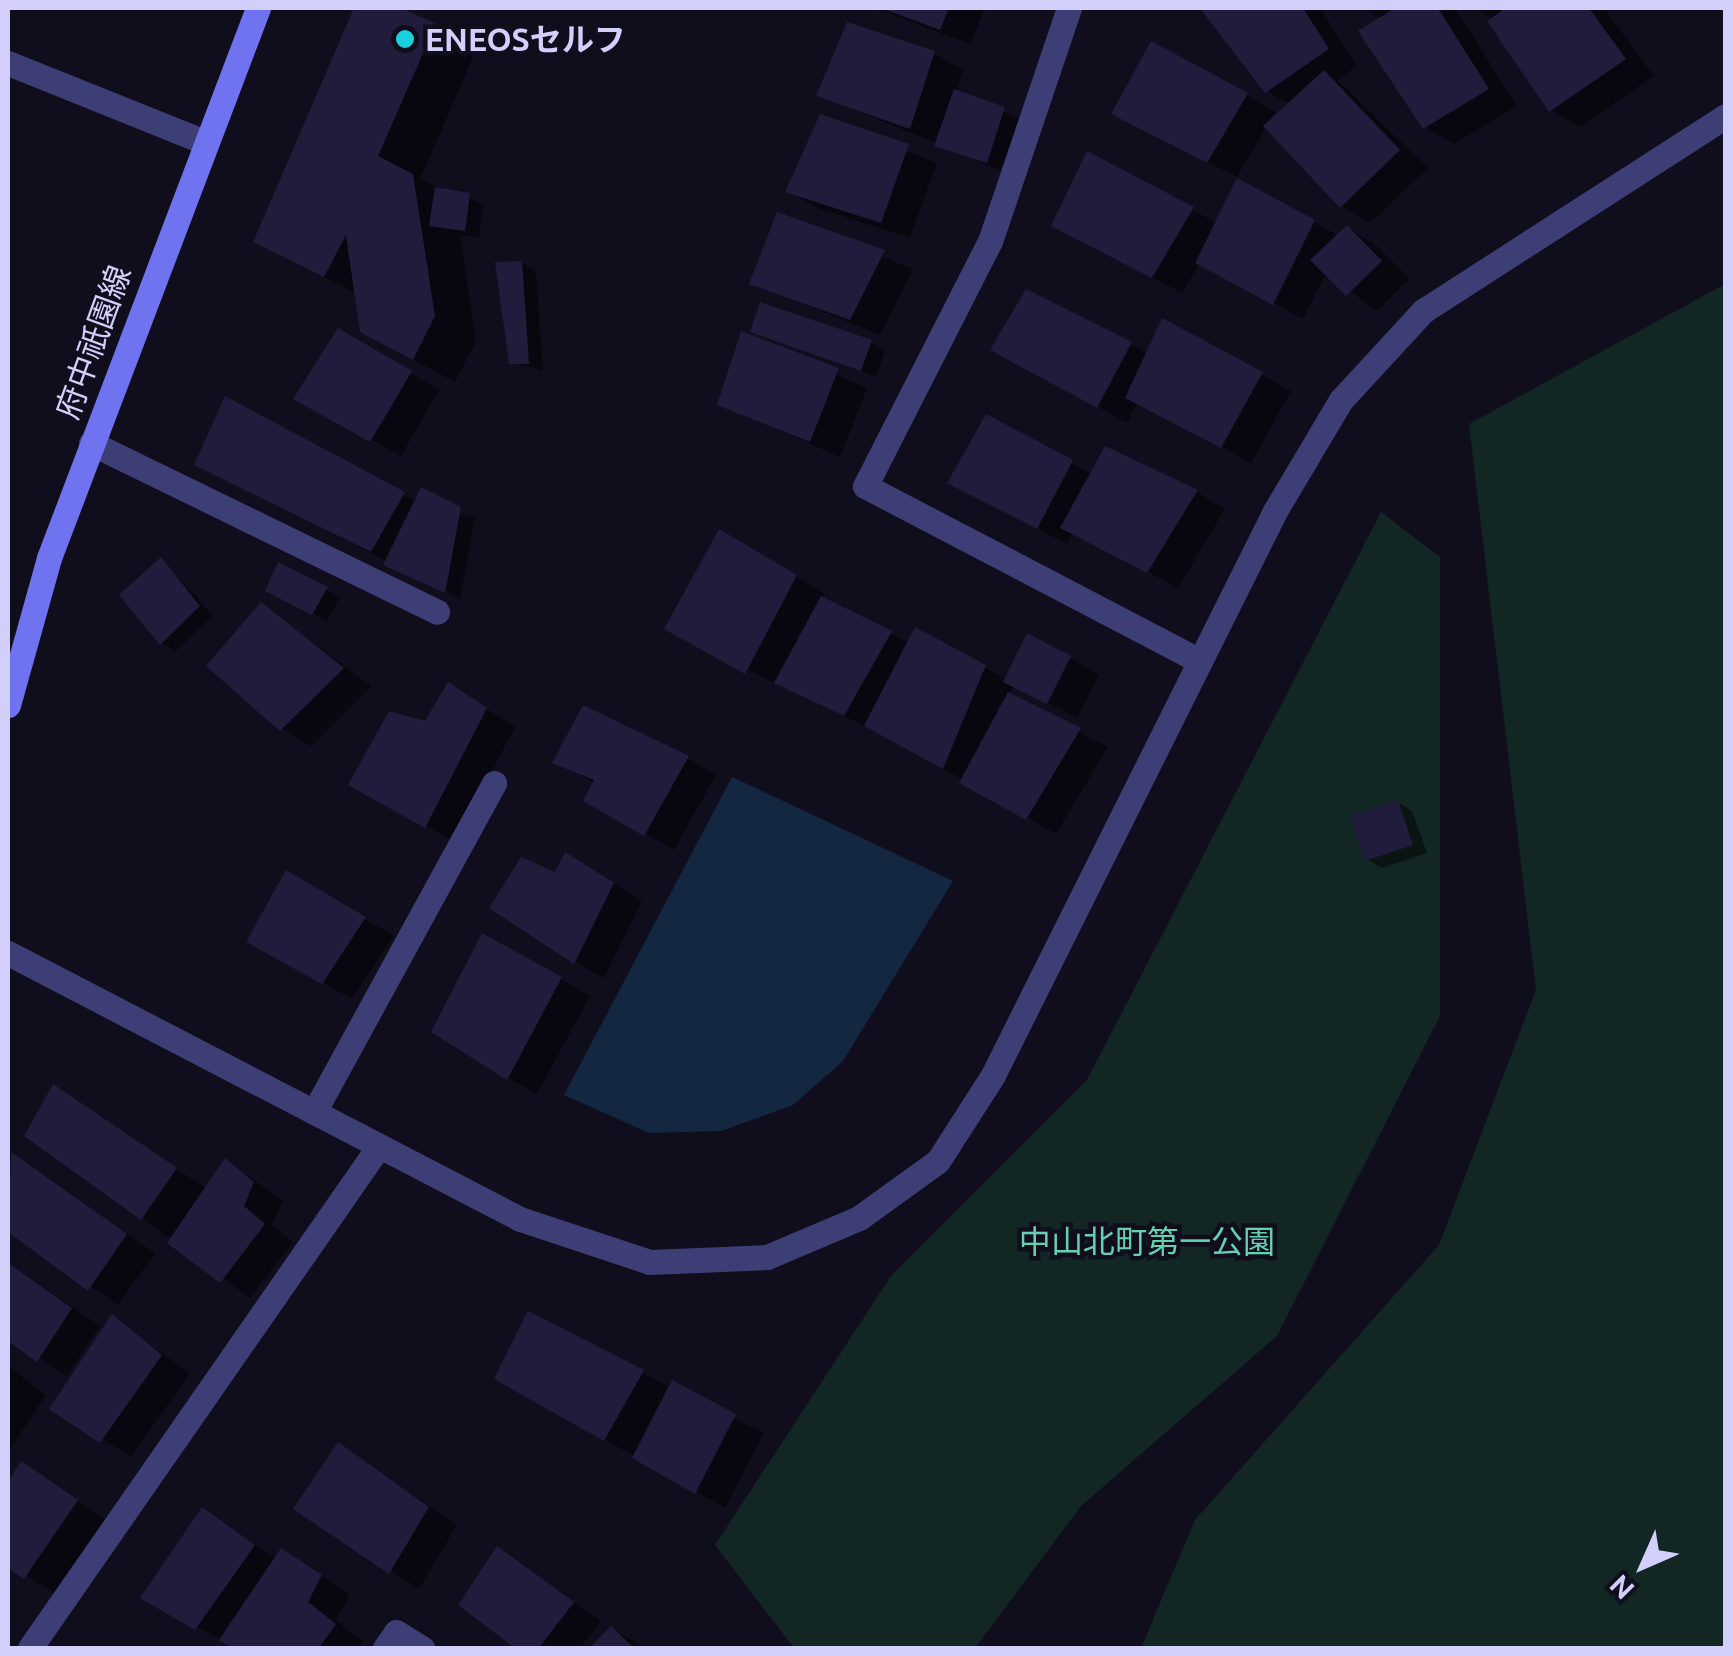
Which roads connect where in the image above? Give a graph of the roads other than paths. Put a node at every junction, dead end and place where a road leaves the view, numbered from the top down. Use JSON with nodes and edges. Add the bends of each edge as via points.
{"nodes":[{"id":1,"x":258,"y":8,"type":"edge"},
{"id":2,"x":1070,"y":8,"type":"edge"},
{"id":3,"x":8,"y":63,"type":"edge"},
{"id":4,"x":1726,"y":116,"type":"edge"},
{"id":5,"x":202,"y":140,"type":"junction"},
{"id":6,"x":91,"y":442,"type":"junction"},
{"id":7,"x":436,"y":612,"type":"dead end"},
{"id":8,"x":1200,"y":661,"type":"junction"},
{"id":9,"x":8,"y":705,"type":"edge"},
{"id":10,"x":494,"y":783,"type":"dead end"},
{"id":11,"x":8,"y":953,"type":"edge"},
{"id":12,"x":314,"y":1112,"type":"junction"},
{"id":13,"x":379,"y":1146,"type":"junction"},
{"id":14,"x":30,"y":1648,"type":"edge"},
{"id":15,"x":385,"y":1648,"type":"edge"},
{"id":16,"x":422,"y":1648,"type":"edge"}],
"edges":[{"from":1,"to":5,"type":"main road","name":"府中祇園線"},
{"from":2,"to":8,"type":"street","via":[[990,240],[865,486]]},
{"from":3,"to":5,"type":"street"},
{"from":4,"to":8,"type":"street","via":[[1423,310],[1342,400],[1275,511]]},
{"from":5,"to":6,"type":"main road","name":"府中祇園線"},
{"from":6,"to":7,"type":"street"},
{"from":6,"to":9,"type":"main road","name":"府中祇園線"},
{"from":8,"to":13,"type":"street","via":[[992,1077],[938,1161],[860,1218],[767,1257],[650,1262],[520,1219]]},
{"from":10,"to":12,"type":"street"},
{"from":11,"to":12,"type":"street"},
{"from":12,"to":13,"type":"street"},
{"from":13,"to":14,"type":"street"},
{"from":15,"to":16,"type":"street","via":[[396,1632]]}]}
